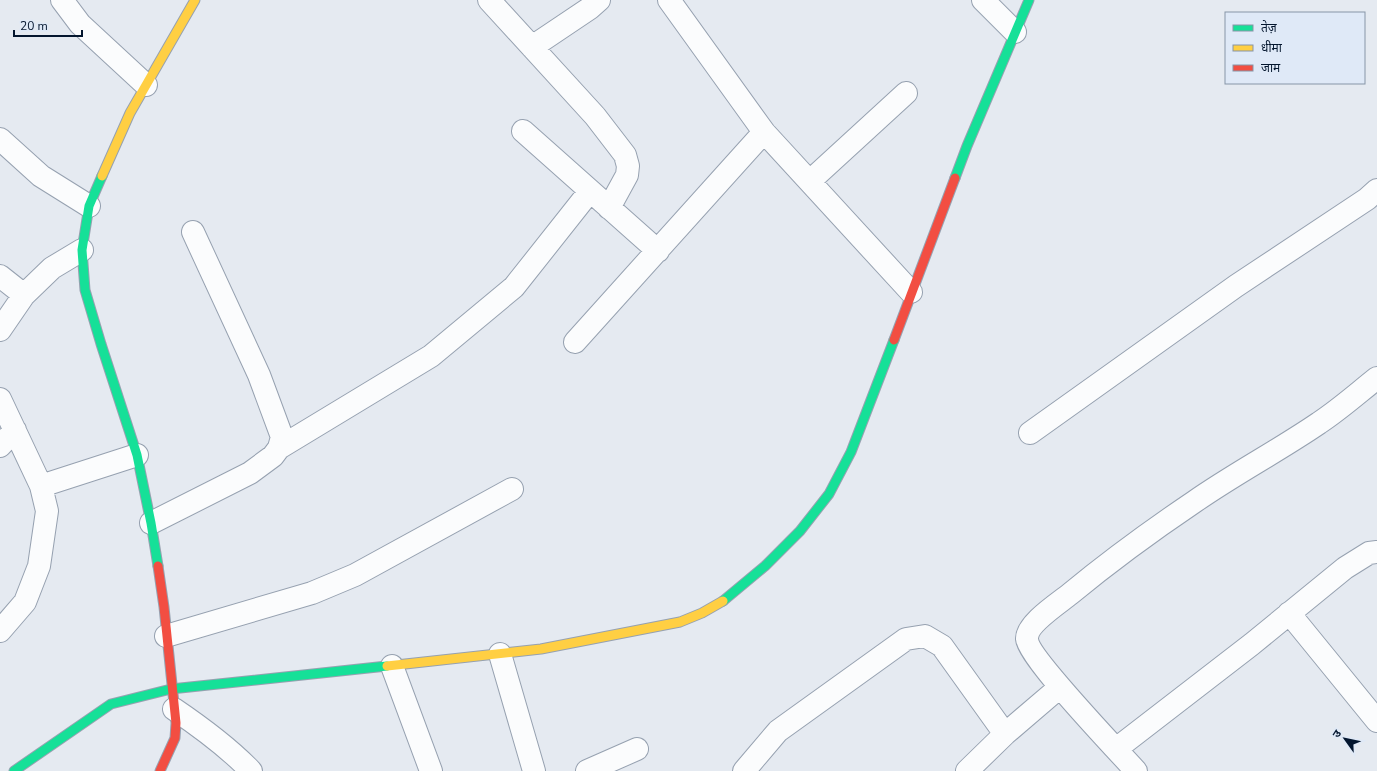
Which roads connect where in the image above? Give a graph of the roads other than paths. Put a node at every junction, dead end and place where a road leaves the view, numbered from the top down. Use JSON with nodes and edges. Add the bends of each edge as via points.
{"nodes":[{"id":1,"x":62,"y":0,"type":"edge"},
{"id":2,"x":195,"y":0,"type":"edge"},
{"id":3,"x":489,"y":0,"type":"edge"},
{"id":4,"x":599,"y":0,"type":"edge"},
{"id":5,"x":669,"y":0,"type":"edge"},
{"id":6,"x":983,"y":0,"type":"edge"},
{"id":7,"x":1029,"y":0,"type":"edge"},
{"id":8,"x":1015,"y":32,"type":"junction"},
{"id":9,"x":532,"y":47,"type":"junction"},
{"id":10,"x":146,"y":85,"type":"junction"},
{"id":11,"x":906,"y":92,"type":"dead end"},
{"id":12,"x":523,"y":131,"type":"dead end"},
{"id":13,"x":764,"y":132,"type":"junction"},
{"id":14,"x":0,"y":139,"type":"edge"},
{"id":15,"x":810,"y":181,"type":"junction"},
{"id":16,"x":1377,"y":190,"type":"edge"},
{"id":17,"x":590,"y":191,"type":"junction"},
{"id":18,"x":89,"y":206,"type":"junction"},
{"id":19,"x":609,"y":208,"type":"junction"},
{"id":20,"x":193,"y":232,"type":"dead end"},
{"id":21,"x":82,"y":250,"type":"junction"},
{"id":22,"x":658,"y":251,"type":"junction"},
{"id":23,"x":0,"y":276,"type":"edge"},
{"id":24,"x":911,"y":292,"type":"junction"},
{"id":25,"x":24,"y":295,"type":"junction"},
{"id":26,"x":0,"y":330,"type":"edge"},
{"id":27,"x":575,"y":342,"type":"dead end"},
{"id":28,"x":1377,"y":378,"type":"edge"},
{"id":29,"x":0,"y":399,"type":"edge"},
{"id":30,"x":15,"y":430,"type":"junction"},
{"id":31,"x":1030,"y":433,"type":"dead end"},
{"id":32,"x":0,"y":446,"type":"edge"},
{"id":33,"x":279,"y":448,"type":"junction"},
{"id":34,"x":137,"y":455,"type":"junction"},
{"id":35,"x":41,"y":486,"type":"junction"},
{"id":36,"x":512,"y":489,"type":"dead end"},
{"id":37,"x":151,"y":523,"type":"junction"},
{"id":38,"x":1377,"y":552,"type":"edge"},
{"id":39,"x":1289,"y":613,"type":"junction"},
{"id":40,"x":0,"y":631,"type":"edge"},
{"id":41,"x":166,"y":636,"type":"junction"},
{"id":42,"x":500,"y":654,"type":"junction"},
{"id":43,"x":392,"y":666,"type":"junction"},
{"id":44,"x":1060,"y":687,"type":"junction"},
{"id":45,"x":173,"y":699,"type":"junction"},
{"id":46,"x":1377,"y":721,"type":"edge"},
{"id":47,"x":1005,"y":734,"type":"junction"},
{"id":48,"x":1116,"y":748,"type":"junction"},
{"id":49,"x":637,"y":749,"type":"dead end"},
{"id":50,"x":14,"y":771,"type":"edge"},
{"id":51,"x":160,"y":771,"type":"edge"},
{"id":52,"x":251,"y":771,"type":"edge"},
{"id":53,"x":432,"y":771,"type":"edge"},
{"id":54,"x":534,"y":771,"type":"edge"},
{"id":55,"x":587,"y":771,"type":"edge"},
{"id":56,"x":744,"y":771,"type":"edge"},
{"id":57,"x":967,"y":771,"type":"edge"},
{"id":58,"x":1136,"y":771,"type":"edge"}],
"edges":[{"from":1,"to":10,"type":"street","via":[[80,24]]},
{"from":2,"to":10,"type":"street"},
{"from":3,"to":9,"type":"street"},
{"from":4,"to":9,"type":"street"},
{"from":5,"to":13,"type":"street"},
{"from":6,"to":8,"type":"street"},
{"from":7,"to":8,"type":"street"},
{"from":8,"to":24,"type":"street","via":[[967,146]]},
{"from":9,"to":19,"type":"street","via":[[595,116],[625,155],[627,175]]},
{"from":10,"to":18,"type":"street","via":[[130,113]]},
{"from":11,"to":15,"type":"street"},
{"from":12,"to":17,"type":"street"},
{"from":13,"to":15,"type":"street"},
{"from":13,"to":22,"type":"street"},
{"from":14,"to":18,"type":"street","via":[[41,176]]},
{"from":15,"to":24,"type":"street"},
{"from":16,"to":31,"type":"street","via":[[1236,286]]},
{"from":17,"to":19,"type":"street"},
{"from":17,"to":33,"type":"street","via":[[514,287],[431,356]]},
{"from":18,"to":21,"type":"street"},
{"from":19,"to":22,"type":"street"},
{"from":20,"to":33,"type":"street","via":[[259,375],[282,437]]},
{"from":21,"to":25,"type":"street","via":[[52,268]]},
{"from":21,"to":34,"type":"street","via":[[85,290]]},
{"from":22,"to":27,"type":"street"},
{"from":23,"to":25,"type":"street"},
{"from":24,"to":42,"type":"street","via":[[851,452],[829,494],[800,530],[765,566],[726,599],[680,622],[541,649]]},
{"from":25,"to":26,"type":"street"},
{"from":28,"to":44,"type":"street","via":[[1320,423],[1194,502],[1119,555],[1032,625],[1027,640],[1032,651]]},
{"from":29,"to":30,"type":"street"},
{"from":30,"to":32,"type":"street"},
{"from":30,"to":35,"type":"street"},
{"from":33,"to":37,"type":"street","via":[[273,456],[250,473]]},
{"from":34,"to":35,"type":"street"},
{"from":34,"to":37,"type":"street"},
{"from":35,"to":40,"type":"street","via":[[47,511],[39,566],[24,602]]},
{"from":36,"to":41,"type":"street","via":[[355,575],[312,593]]},
{"from":37,"to":41,"type":"street"},
{"from":38,"to":39,"type":"street","via":[[1369,553],[1345,568]]},
{"from":39,"to":46,"type":"street"},
{"from":39,"to":48,"type":"street"},
{"from":41,"to":45,"type":"street"},
{"from":42,"to":43,"type":"street"},
{"from":42,"to":54,"type":"street"},
{"from":43,"to":45,"type":"street"},
{"from":43,"to":53,"type":"street"},
{"from":44,"to":47,"type":"street"},
{"from":44,"to":48,"type":"street"},
{"from":45,"to":50,"type":"street","via":[[111,704]]},
{"from":45,"to":51,"type":"street","via":[[175,738]]},
{"from":45,"to":52,"type":"street"},
{"from":47,"to":56,"type":"street","via":[[942,646],[925,636],[906,639],[778,731]]},
{"from":47,"to":57,"type":"street"},
{"from":48,"to":58,"type":"street"},
{"from":49,"to":55,"type":"street"}]}
